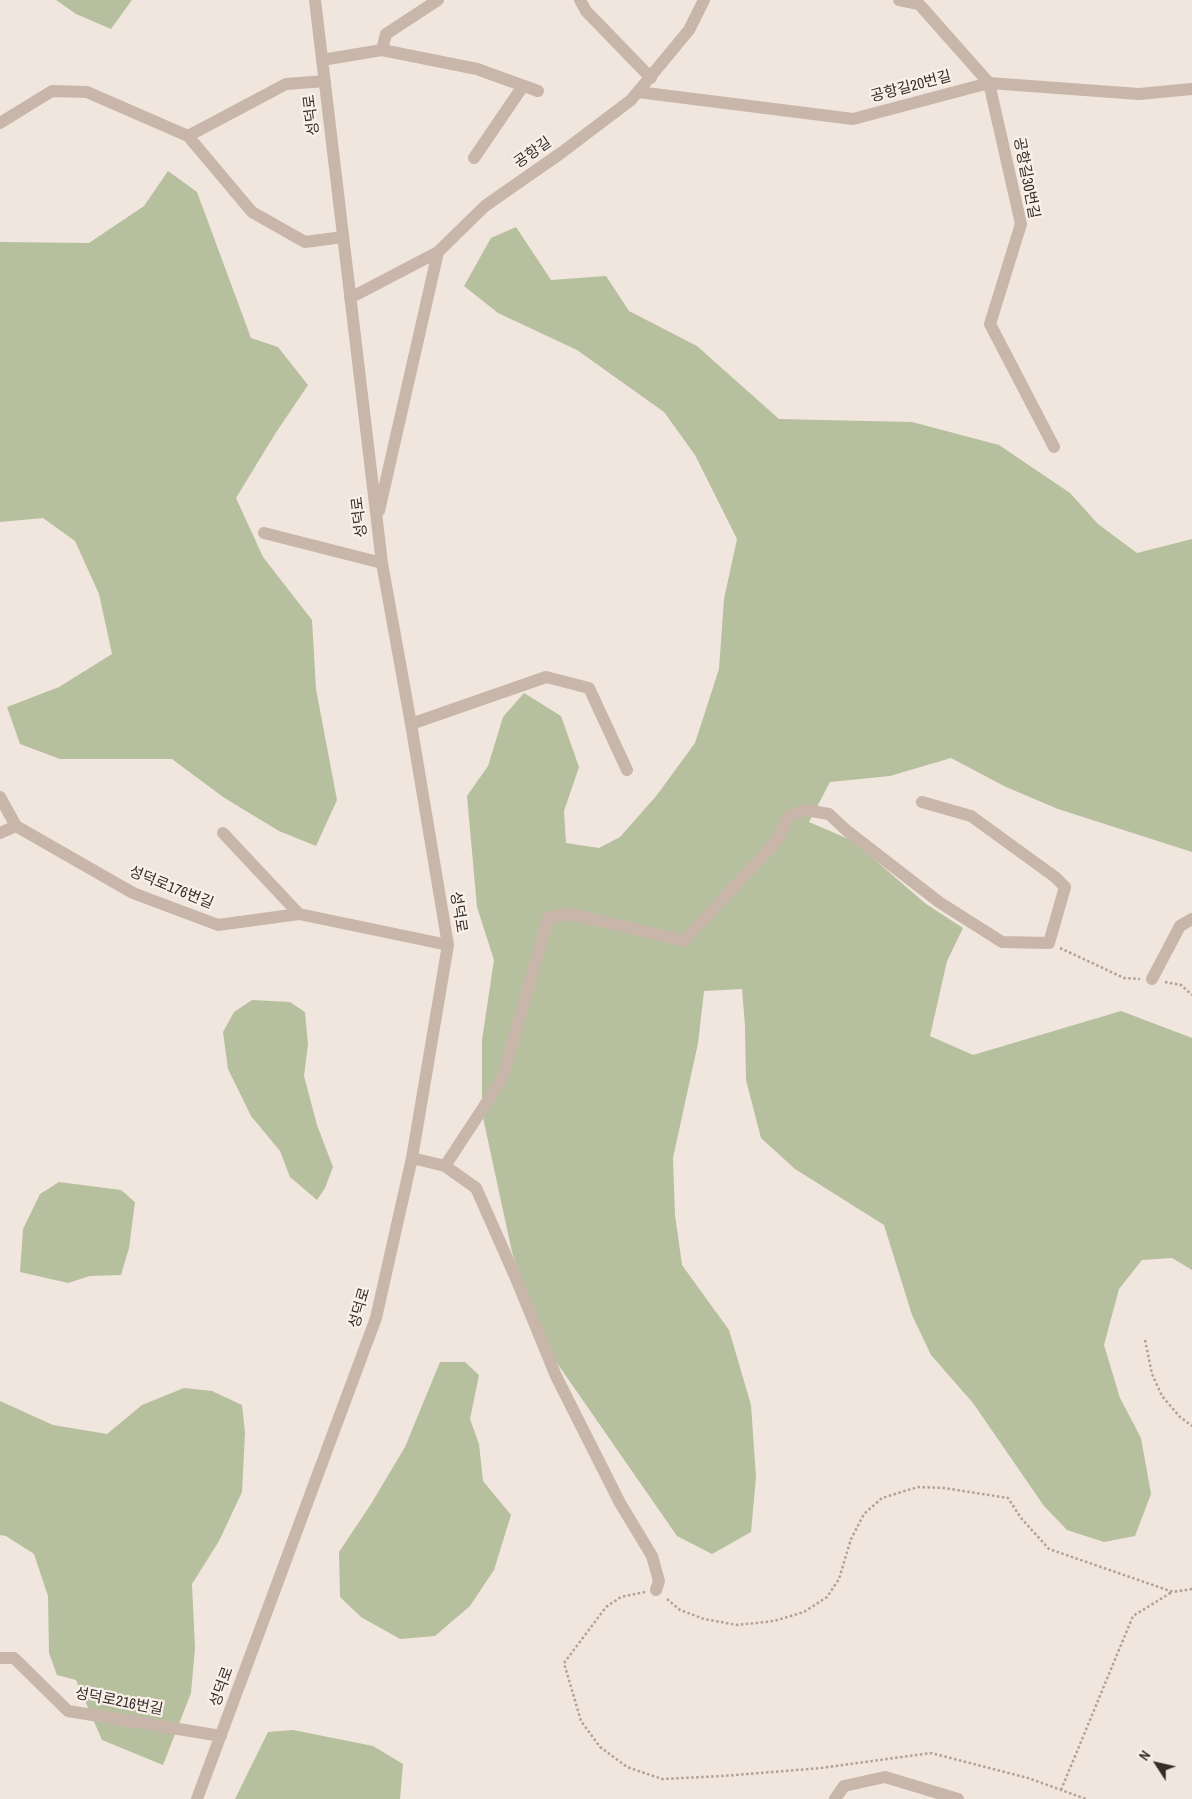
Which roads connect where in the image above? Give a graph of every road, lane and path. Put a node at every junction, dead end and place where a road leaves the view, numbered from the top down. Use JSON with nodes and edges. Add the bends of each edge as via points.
{"nodes":[{"id":1,"x":315,"y":0,"type":"edge"},
{"id":2,"x":438,"y":0,"type":"edge"},
{"id":3,"x":580,"y":0,"type":"edge"},
{"id":4,"x":704,"y":0,"type":"edge"},
{"id":5,"x":899,"y":0,"type":"edge"},
{"id":6,"x":382,"y":50,"type":"junction"},
{"id":7,"x":322,"y":60,"type":"junction"},
{"id":8,"x":651,"y":78,"type":"junction"},
{"id":9,"x":324,"y":81,"type":"junction"},
{"id":10,"x":990,"y":83,"type":"junction"},
{"id":11,"x":523,"y":86,"type":"junction"},
{"id":12,"x":1192,"y":89,"type":"edge"},
{"id":13,"x":538,"y":91,"type":"dead end"},
{"id":14,"x":638,"y":92,"type":"junction"},
{"id":15,"x":0,"y":122,"type":"edge"},
{"id":16,"x":188,"y":136,"type":"junction"},
{"id":17,"x":474,"y":158,"type":"dead end"},
{"id":18,"x":343,"y":237,"type":"junction"},
{"id":19,"x":438,"y":252,"type":"junction"},
{"id":20,"x":350,"y":298,"type":"junction"},
{"id":21,"x":1054,"y":447,"type":"dead end"},
{"id":22,"x":376,"y":521,"type":"junction"},
{"id":23,"x":264,"y":533,"type":"dead end"},
{"id":24,"x":382,"y":563,"type":"junction"},
{"id":25,"x":411,"y":724,"type":"junction"},
{"id":26,"x":627,"y":770,"type":"dead end"},
{"id":27,"x":0,"y":797,"type":"edge"},
{"id":28,"x":922,"y":802,"type":"dead end"},
{"id":29,"x":16,"y":826,"type":"junction"},
{"id":30,"x":0,"y":833,"type":"edge"},
{"id":31,"x":223,"y":833,"type":"dead end"},
{"id":32,"x":299,"y":914,"type":"junction"},
{"id":33,"x":1192,"y":919,"type":"edge"},
{"id":34,"x":1049,"y":943,"type":"junction"},
{"id":35,"x":448,"y":945,"type":"junction"},
{"id":36,"x":1152,"y":979,"type":"junction"},
{"id":37,"x":1192,"y":995,"type":"edge"},
{"id":38,"x":412,"y":1158,"type":"junction"},
{"id":39,"x":445,"y":1166,"type":"junction"},
{"id":40,"x":1145,"y":1340,"type":"dead end"},
{"id":41,"x":1192,"y":1426,"type":"edge"},
{"id":42,"x":1192,"y":1589,"type":"edge"},
{"id":43,"x":656,"y":1590,"type":"junction"},
{"id":44,"x":1173,"y":1592,"type":"junction"},
{"id":45,"x":0,"y":1658,"type":"edge"},
{"id":46,"x":221,"y":1736,"type":"junction"},
{"id":47,"x":1061,"y":1790,"type":"junction"},
{"id":48,"x":197,"y":1799,"type":"edge"},
{"id":49,"x":835,"y":1799,"type":"edge"},
{"id":50,"x":958,"y":1799,"type":"edge"},
{"id":51,"x":1086,"y":1799,"type":"edge"}],
"edges":[{"from":1,"to":7,"type":"street","name":"성덕로"},
{"from":2,"to":6,"type":"street","via":[[386,34]]},
{"from":3,"to":8,"type":"street","via":[[586,11]]},
{"from":4,"to":8,"type":"street","name":"공항길","via":[[689,30]]},
{"from":5,"to":10,"type":"street","name":"공항길30번길","via":[[920,4]]},
{"from":6,"to":7,"type":"street"},
{"from":6,"to":11,"type":"street","via":[[477,69]]},
{"from":7,"to":9,"type":"street","name":"성덕로"},
{"from":8,"to":14,"type":"street","name":"공항길"},
{"from":9,"to":16,"type":"street","via":[[286,84]]},
{"from":9,"to":18,"type":"street","name":"성덕로"},
{"from":10,"to":12,"type":"street","name":"공항길20번길","via":[[1139,94]]},
{"from":10,"to":14,"type":"street","name":"공항길20번길","via":[[853,119]]},
{"from":10,"to":21,"type":"street","name":"공항길30번길","via":[[1020,224],[990,324]]},
{"from":11,"to":13,"type":"street"},
{"from":11,"to":17,"type":"street"},
{"from":14,"to":19,"type":"street","name":"공항길","via":[[561,153],[485,206]]},
{"from":15,"to":16,"type":"street","via":[[52,91],[87,92]]},
{"from":16,"to":18,"type":"street","via":[[252,212],[305,242]]},
{"from":18,"to":20,"type":"street","name":"성덕로"},
{"from":19,"to":20,"type":"street","name":"공항길"},
{"from":19,"to":22,"type":"street"},
{"from":20,"to":22,"type":"street","name":"성덕로"},
{"from":22,"to":24,"type":"street","name":"성덕로"},
{"from":23,"to":24,"type":"street"},
{"from":24,"to":25,"type":"street","name":"성덕로"},
{"from":25,"to":26,"type":"street","via":[[546,677],[589,688]]},
{"from":25,"to":35,"type":"street","name":"성덕로"},
{"from":27,"to":29,"type":"street"},
{"from":28,"to":34,"type":"street","via":[[971,816],[1065,887]]},
{"from":29,"to":30,"type":"street"},
{"from":29,"to":32,"type":"street","name":"성덕로176번길","via":[[133,893],[218,925]]},
{"from":31,"to":32,"type":"street"},
{"from":32,"to":35,"type":"street","name":"성덕로176번길"},
{"from":33,"to":36,"type":"street","via":[[1180,926]]},
{"from":34,"to":36,"type":"path","via":[[1124,978]]},
{"from":34,"to":39,"type":"street","via":[[1002,942],[939,902],[829,814],[806,810],[789,816],[778,839],[684,941],[571,914],[548,918],[502,1079]]},
{"from":35,"to":38,"type":"street","name":"성덕로"},
{"from":36,"to":37,"type":"path","via":[[1181,985]]},
{"from":38,"to":39,"type":"street"},
{"from":38,"to":46,"type":"street","name":"성덕로","via":[[376,1318]]},
{"from":39,"to":43,"type":"street","via":[[476,1188],[556,1376],[620,1503],[652,1556],[658,1581]]},
{"from":40,"to":41,"type":"path","via":[[1152,1374],[1162,1396]]},
{"from":42,"to":44,"type":"path"},
{"from":43,"to":44,"type":"path","via":[[680,1610],[704,1619],[737,1625],[774,1621],[804,1612],[827,1597],[839,1579],[851,1539],[864,1514],[882,1498],[918,1487],[1008,1498],[1049,1550]]},
{"from":43,"to":47,"type":"path","via":[[621,1597],[606,1607],[564,1662],[581,1721],[600,1747],[627,1766],[662,1779],[671,1779],[822,1768],[930,1753],[1028,1778]]},
{"from":44,"to":47,"type":"path","via":[[1133,1616]]},
{"from":45,"to":46,"type":"street","name":"성덕로216번길","via":[[14,1658],[68,1711]]},
{"from":46,"to":48,"type":"street","name":"성덕로"},
{"from":47,"to":51,"type":"path"},
{"from":49,"to":50,"type":"street","via":[[844,1786],[885,1777]]}]}
